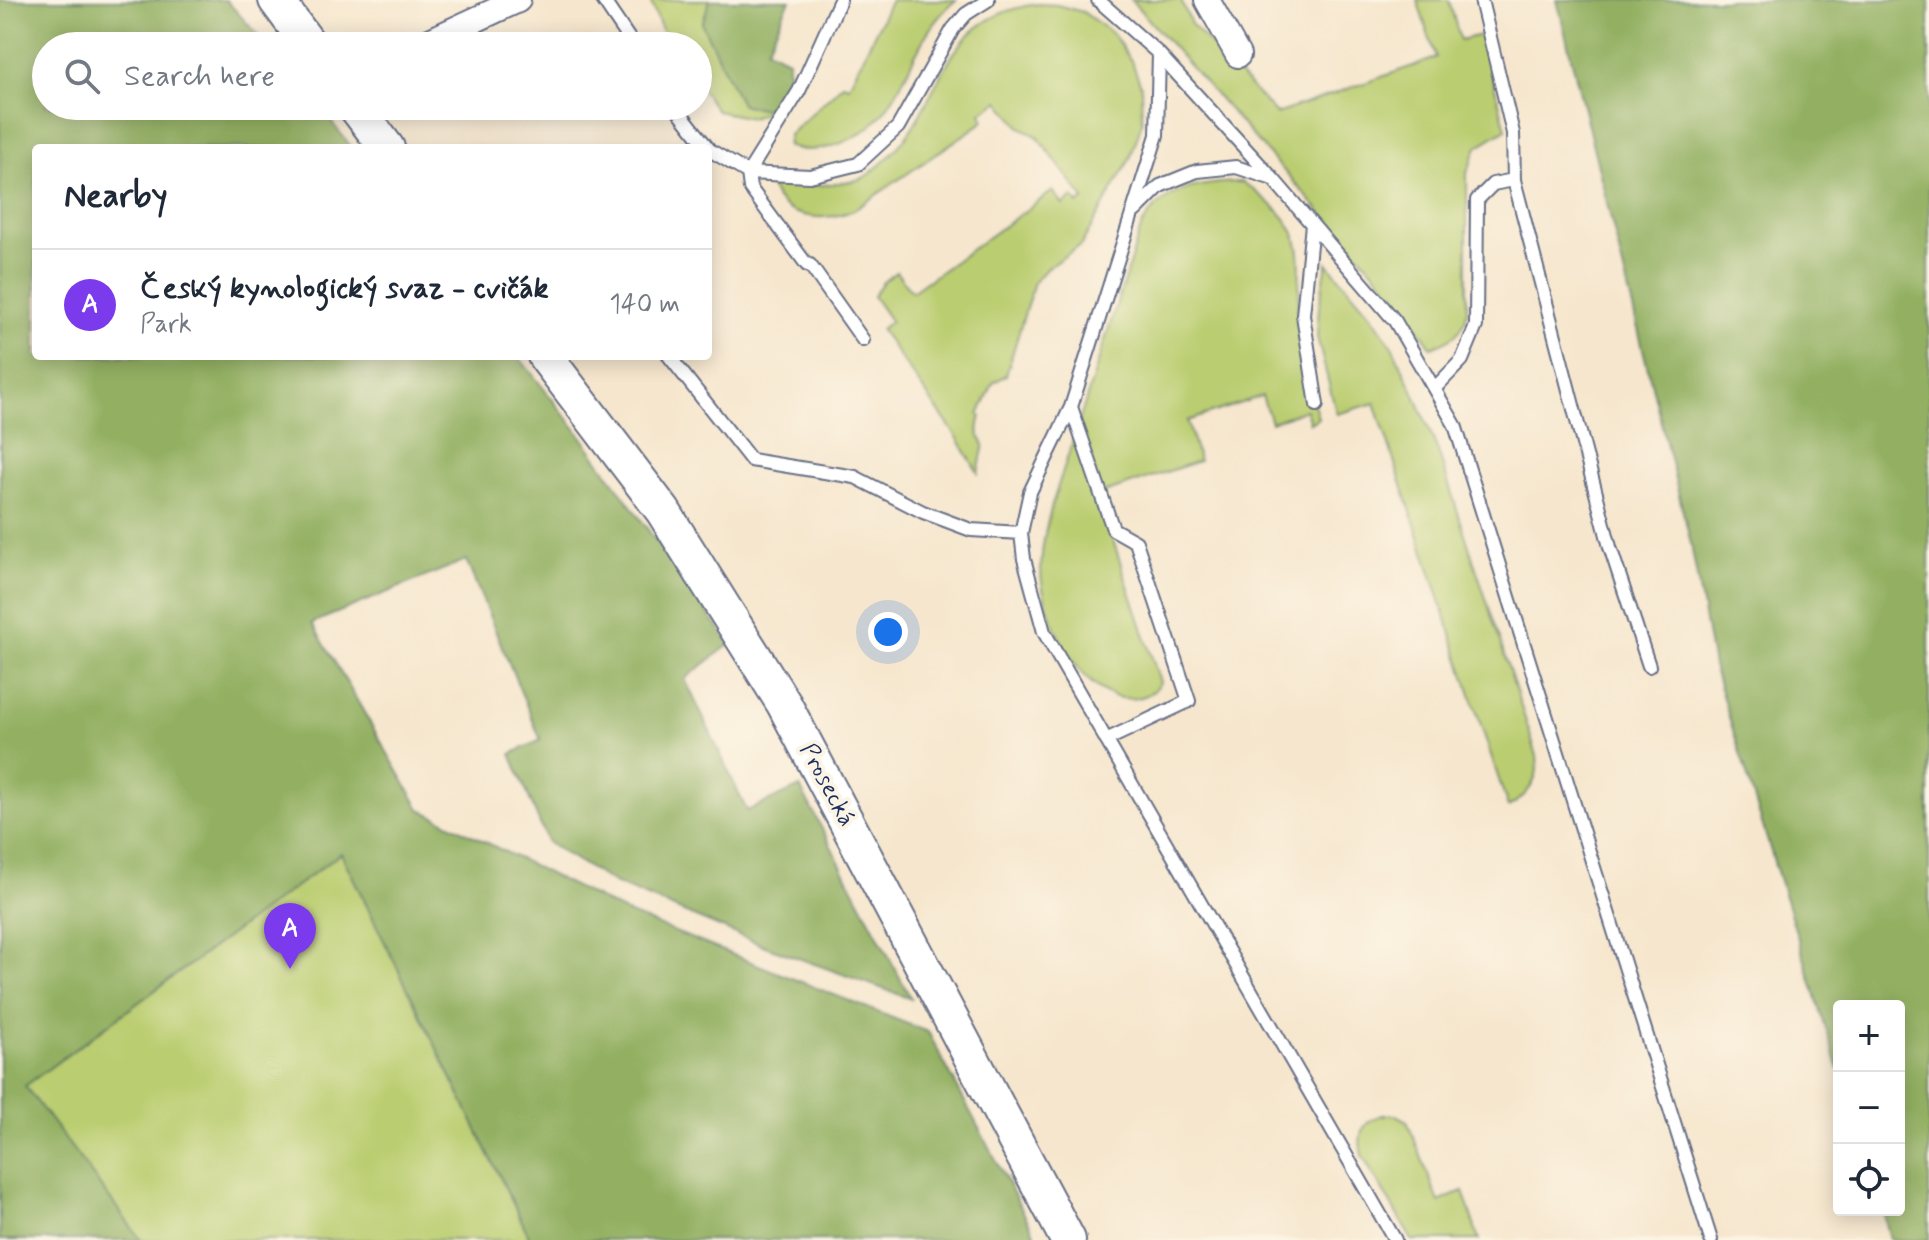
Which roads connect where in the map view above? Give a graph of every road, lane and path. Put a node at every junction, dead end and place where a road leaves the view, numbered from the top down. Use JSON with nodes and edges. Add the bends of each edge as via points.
{"nodes":[{"id":1,"x":276,"y":0,"type":"edge"},
{"id":2,"x":518,"y":0,"type":"edge"},
{"id":3,"x":603,"y":0,"type":"edge"},
{"id":4,"x":840,"y":0,"type":"edge"},
{"id":5,"x":988,"y":0,"type":"edge"},
{"id":6,"x":1098,"y":0,"type":"edge"},
{"id":7,"x":1207,"y":0,"type":"edge"},
{"id":8,"x":1481,"y":0,"type":"edge"},
{"id":9,"x":300,"y":32,"type":"edge"},
{"id":10,"x":449,"y":32,"type":"edge"},
{"id":11,"x":625,"y":32,"type":"edge"},
{"id":12,"x":1159,"y":54,"type":"junction"},
{"id":13,"x":1238,"y":55,"type":"dead end"},
{"id":14,"x":366,"y":120,"type":"edge"},
{"id":15,"x":686,"y":120,"type":"edge"},
{"id":16,"x":384,"y":144,"type":"edge"},
{"id":17,"x":705,"y":144,"type":"edge"},
{"id":18,"x":712,"y":150,"type":"edge"},
{"id":19,"x":748,"y":173,"type":"junction"},
{"id":20,"x":1274,"y":180,"type":"junction"},
{"id":21,"x":1514,"y":180,"type":"junction"},
{"id":22,"x":1132,"y":213,"type":"junction"},
{"id":23,"x":1312,"y":224,"type":"junction"},
{"id":24,"x":863,"y":340,"type":"dead end"},
{"id":25,"x":548,"y":360,"type":"edge"},
{"id":26,"x":672,"y":360,"type":"edge"},
{"id":27,"x":1434,"y":389,"type":"junction"},
{"id":28,"x":1317,"y":405,"type":"dead end"},
{"id":29,"x":1071,"y":407,"type":"junction"},
{"id":30,"x":1021,"y":533,"type":"junction"},
{"id":31,"x":1649,"y":666,"type":"dead end"},
{"id":32,"x":1106,"y":740,"type":"junction"},
{"id":33,"x":1068,"y":1240,"type":"edge"},
{"id":34,"x":1395,"y":1240,"type":"edge"},
{"id":35,"x":1711,"y":1240,"type":"edge"}],
"edges":[{"from":1,"to":9,"type":"main road"},
{"from":2,"to":10,"type":"street"},
{"from":3,"to":11,"type":"lane"},
{"from":4,"to":19,"type":"lane","via":[[799,91]]},
{"from":5,"to":19,"type":"lane","via":[[953,29],[898,127],[858,164],[810,176]]},
{"from":6,"to":12,"type":"lane"},
{"from":7,"to":13,"type":"street"},
{"from":8,"to":21,"type":"lane","via":[[1513,133]]},
{"from":12,"to":20,"type":"lane"},
{"from":12,"to":22,"type":"lane","via":[[1157,135]]},
{"from":14,"to":16,"type":"main road"},
{"from":15,"to":17,"type":"lane"},
{"from":18,"to":19,"type":"lane"},
{"from":19,"to":24,"type":"lane","via":[[750,188]]},
{"from":20,"to":22,"type":"lane","via":[[1236,167],[1197,171],[1160,186]]},
{"from":20,"to":23,"type":"lane"},
{"from":21,"to":27,"type":"lane","via":[[1493,184],[1477,200],[1476,326],[1462,360]]},
{"from":21,"to":31,"type":"lane","via":[[1610,547]]},
{"from":22,"to":29,"type":"lane"},
{"from":23,"to":27,"type":"lane","via":[[1395,321]]},
{"from":23,"to":28,"type":"lane","via":[[1303,315]]},
{"from":25,"to":33,"type":"main road","name":"Prosecká","via":[[663,511],[784,704]]},
{"from":26,"to":30,"type":"lane","via":[[751,460],[855,477],[971,530]]},
{"from":27,"to":35,"type":"lane","via":[[1455,425]]},
{"from":29,"to":30,"type":"lane","via":[[1030,492]]},
{"from":29,"to":32,"type":"lane","via":[[1113,529],[1136,542],[1189,701]]},
{"from":30,"to":32,"type":"lane","via":[[1044,632]]},
{"from":32,"to":34,"type":"lane"}]}
